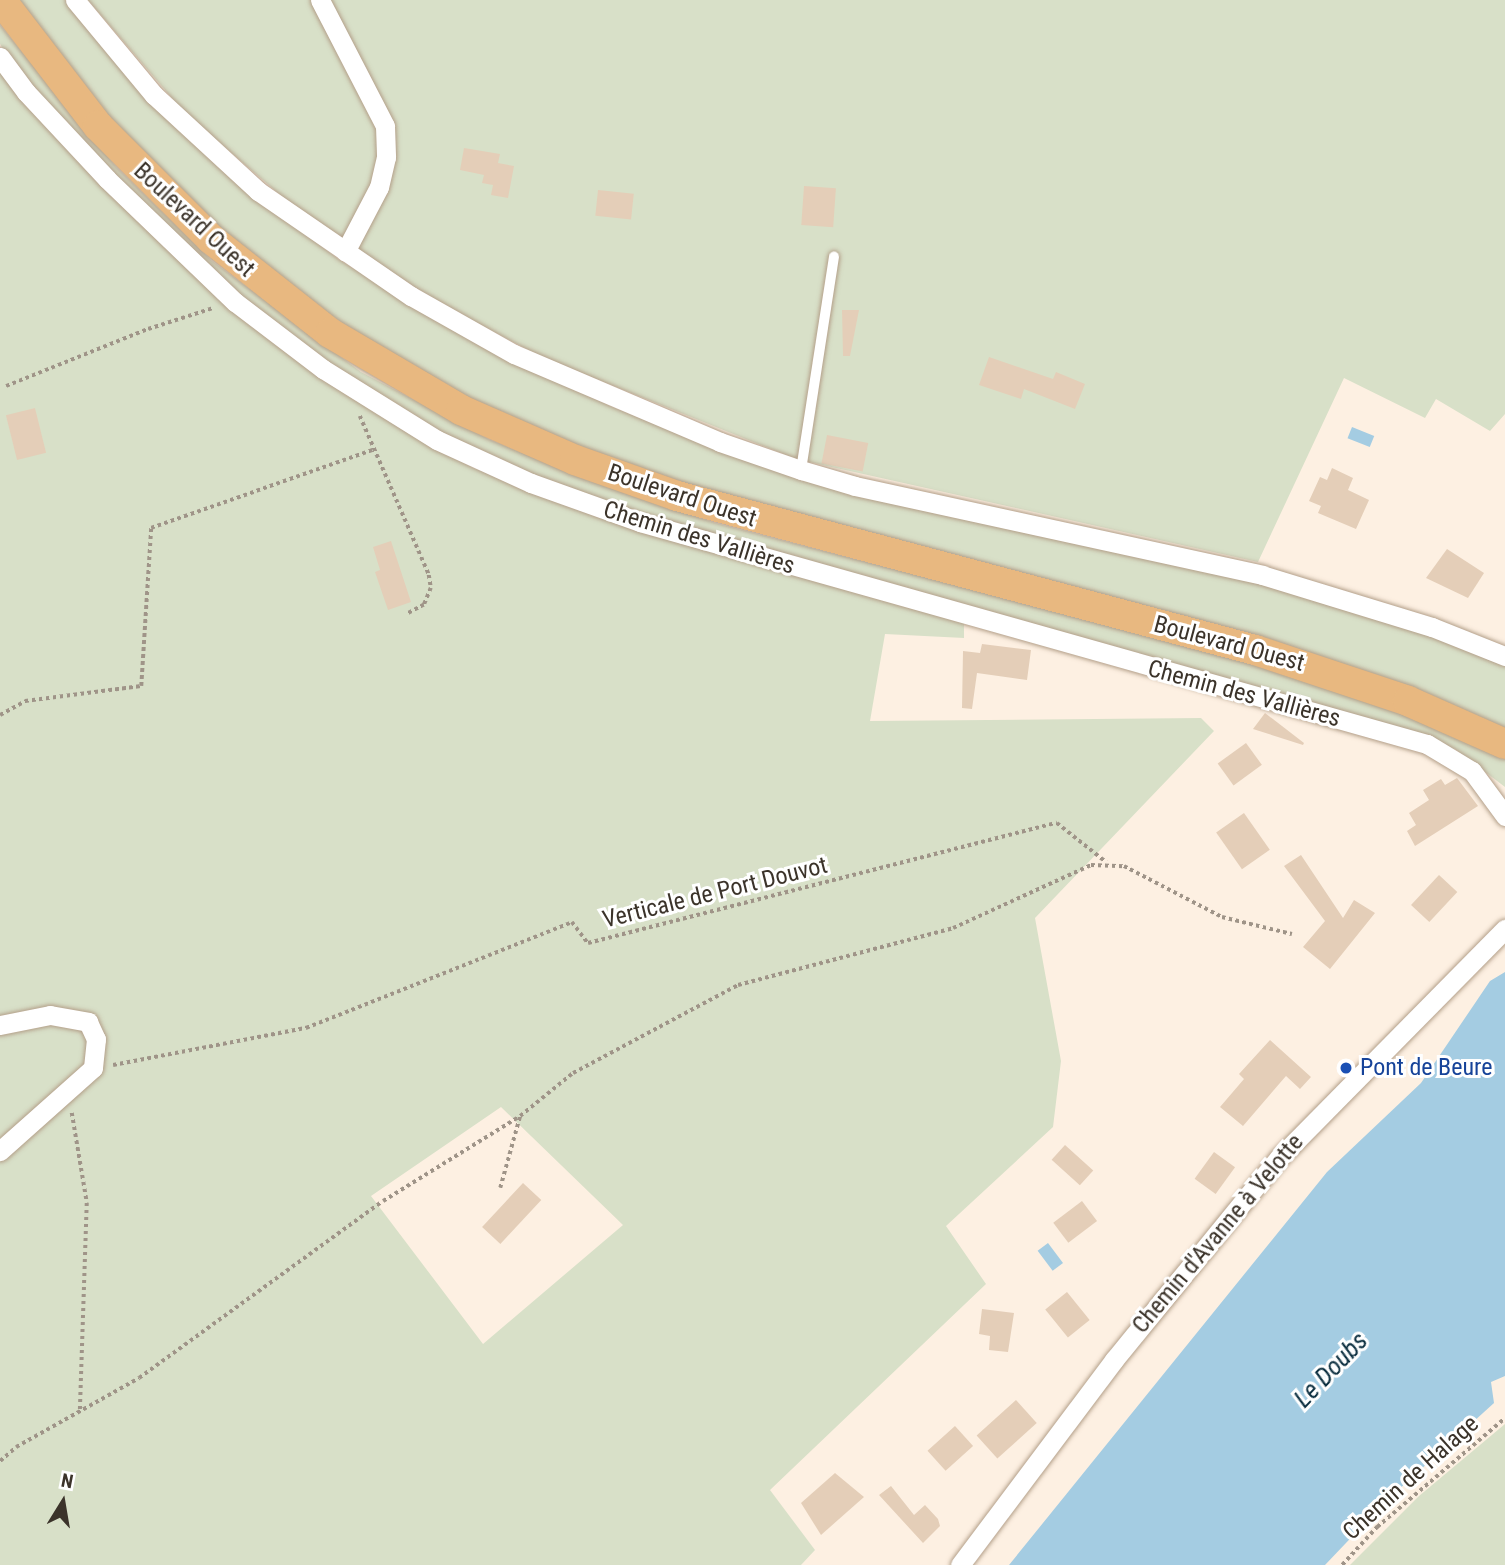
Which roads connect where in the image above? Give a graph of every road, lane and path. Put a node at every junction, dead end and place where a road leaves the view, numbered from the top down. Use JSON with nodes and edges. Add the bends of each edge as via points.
{"nodes":[{"id":1,"x":1,"y":0,"type":"edge"},
{"id":2,"x":75,"y":0,"type":"edge"},
{"id":3,"x":320,"y":0,"type":"edge"},
{"id":4,"x":0,"y":57,"type":"edge"},
{"id":5,"x":345,"y":252,"type":"junction"},
{"id":6,"x":834,"y":257,"type":"dead end"},
{"id":7,"x":235,"y":302,"type":"junction"},
{"id":8,"x":6,"y":386,"type":"dead end"},
{"id":9,"x":366,"y":398,"type":"junction"},
{"id":10,"x":375,"y":449,"type":"junction"},
{"id":11,"x":801,"y":470,"type":"junction"},
{"id":12,"x":407,"y":614,"type":"dead end"},
{"id":13,"x":1505,"y":656,"type":"edge"},
{"id":14,"x":0,"y":715,"type":"edge"},
{"id":15,"x":1505,"y":744,"type":"edge"},
{"id":16,"x":1505,"y":816,"type":"edge"},
{"id":17,"x":1107,"y":863,"type":"junction"},
{"id":18,"x":1505,"y":929,"type":"edge"},
{"id":19,"x":1292,"y":934,"type":"dead end"},
{"id":20,"x":0,"y":1025,"type":"edge"},
{"id":21,"x":93,"y":1068,"type":"junction"},
{"id":22,"x":71,"y":1090,"type":"junction"},
{"id":23,"x":520,"y":1116,"type":"junction"},
{"id":24,"x":0,"y":1151,"type":"edge"},
{"id":25,"x":500,"y":1188,"type":"dead end"},
{"id":26,"x":80,"y":1414,"type":"junction"},
{"id":27,"x":1505,"y":1418,"type":"edge"},
{"id":28,"x":0,"y":1461,"type":"edge"},
{"id":29,"x":960,"y":1565,"type":"edge"},
{"id":30,"x":1342,"y":1565,"type":"edge"}],
"edges":[{"from":1,"to":15,"type":"main road","name":"Boulevard Ouest","via":[[98,126],[211,239],[330,333],[461,410],[575,460],[686,499],[1255,650],[1408,701]]},
{"from":2,"to":5,"type":"street","via":[[154,95],[258,191]]},
{"from":3,"to":5,"type":"street","via":[[385,127],[386,157],[379,187]]},
{"from":4,"to":7,"type":"street","name":"Chemin des Vallières","via":[[26,92],[107,179]]},
{"from":5,"to":11,"type":"street","via":[[411,296],[514,354],[605,395]]},
{"from":6,"to":11,"type":"lane"},
{"from":7,"to":8,"type":"path","via":[[148,329]]},
{"from":7,"to":9,"type":"street","name":"Chemin des Vallières"},
{"from":9,"to":10,"type":"path","via":[[360,414]]},
{"from":9,"to":16,"type":"street","name":"Chemin des Vallières","via":[[473,458],[591,506],[1427,744],[1472,771]]},
{"from":10,"to":12,"type":"path","via":[[429,575],[424,605]]},
{"from":10,"to":14,"type":"path","via":[[151,528],[141,687],[25,701]]},
{"from":11,"to":13,"type":"street","via":[[1262,575],[1432,627]]},
{"from":17,"to":19,"type":"path","via":[[1140,872],[1222,917]]},
{"from":17,"to":21,"type":"path","name":"Verticale de Port Douvot","via":[[1057,823],[589,943],[572,922],[306,1028]]},
{"from":17,"to":23,"type":"path","via":[[1084,868],[953,928],[738,985],[573,1073]]},
{"from":18,"to":29,"type":"street","name":"Chemin d'Avanne à Velotte","via":[[1279,1158],[1114,1360]]},
{"from":20,"to":21,"type":"street","via":[[50,1015],[88,1022],[96,1039]]},
{"from":21,"to":22,"type":"street"},
{"from":22,"to":24,"type":"street"},
{"from":22,"to":26,"type":"path","via":[[86,1203]]},
{"from":23,"to":25,"type":"path"},
{"from":23,"to":26,"type":"path","via":[[383,1201],[255,1297]]},
{"from":26,"to":28,"type":"path","via":[[16,1447]]},
{"from":27,"to":30,"type":"path","name":"Chemin de Halage","via":[[1377,1527]]}]}
